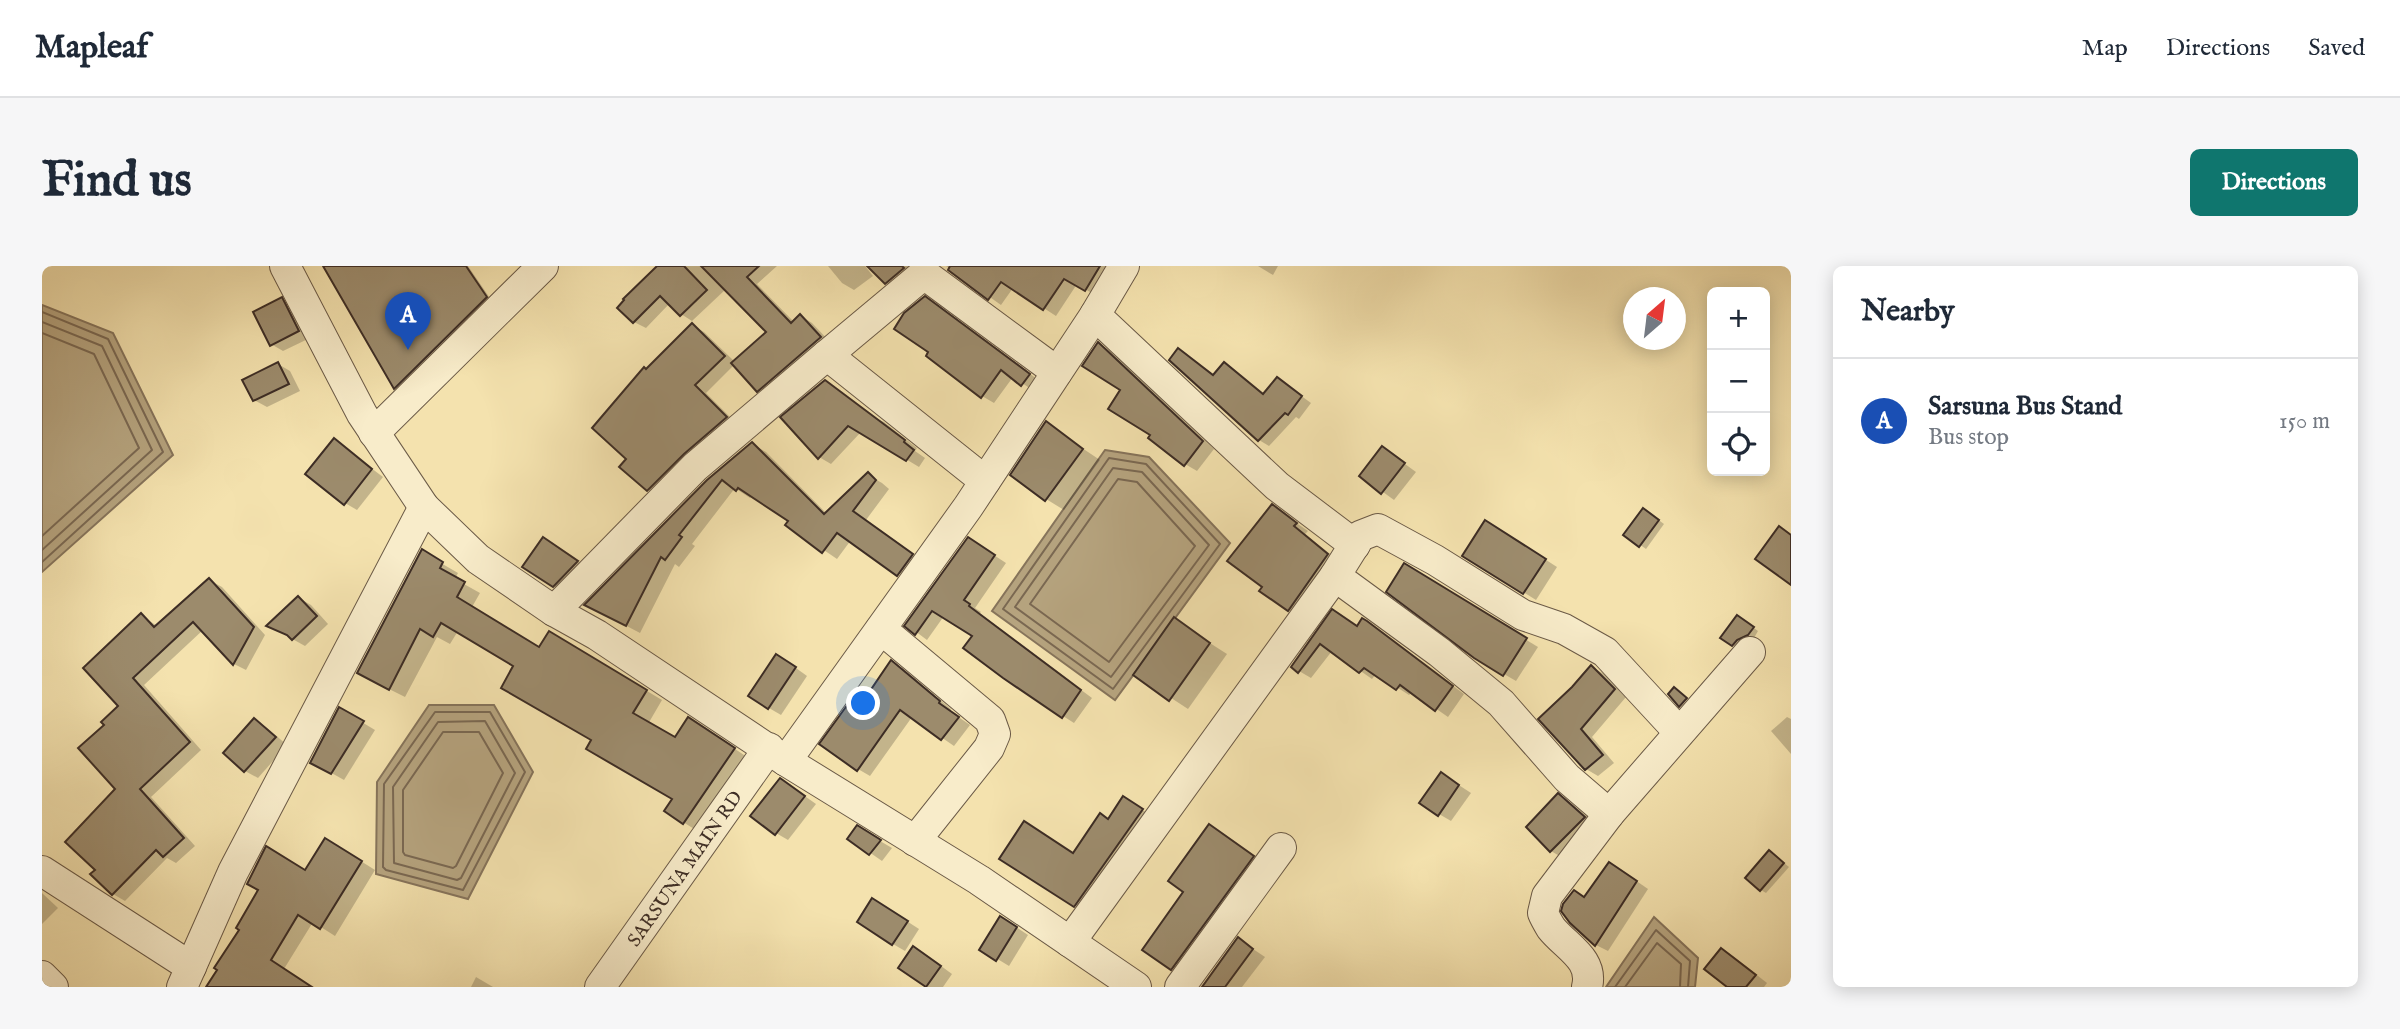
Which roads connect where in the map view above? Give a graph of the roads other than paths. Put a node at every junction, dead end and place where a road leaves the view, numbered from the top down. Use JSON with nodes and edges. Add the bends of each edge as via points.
{"nodes":[{"id":1,"x":285,"y":266,"type":"edge"},
{"id":2,"x":543,"y":266,"type":"edge"},
{"id":3,"x":1124,"y":266,"type":"edge"},
{"id":4,"x":928,"y":270,"type":"edge"},
{"id":5,"x":1095,"y":315,"type":"junction"},
{"id":6,"x":827,"y":355,"type":"junction"},
{"id":7,"x":1057,"y":372,"type":"junction"},
{"id":8,"x":374,"y":433,"type":"junction"},
{"id":9,"x":985,"y":481,"type":"junction"},
{"id":10,"x":424,"y":507,"type":"junction"},
{"id":11,"x":1355,"y":545,"type":"junction"},
{"id":12,"x":1335,"y":576,"type":"junction"},
{"id":13,"x":554,"y":611,"type":"junction"},
{"id":14,"x":881,"y":629,"type":"junction"},
{"id":15,"x":1750,"y":652,"type":"dead end"},
{"id":16,"x":1679,"y":732,"type":"junction"},
{"id":17,"x":777,"y":755,"type":"junction"},
{"id":18,"x":1608,"y":814,"type":"junction"},
{"id":19,"x":915,"y":841,"type":"junction"},
{"id":20,"x":1281,"y":848,"type":"dead end"},
{"id":21,"x":42,"y":871,"type":"edge"},
{"id":22,"x":1070,"y":942,"type":"junction"},
{"id":23,"x":42,"y":976,"type":"edge"},
{"id":24,"x":187,"y":977,"type":"edge"},
{"id":25,"x":53,"y":987,"type":"edge"},
{"id":26,"x":600,"y":987,"type":"edge"},
{"id":27,"x":1136,"y":987,"type":"edge"},
{"id":28,"x":1180,"y":987,"type":"edge"},
{"id":29,"x":1587,"y":987,"type":"edge"}],
"edges":[{"from":1,"to":8,"type":"street"},
{"from":2,"to":8,"type":"street"},
{"from":3,"to":5,"type":"street","name":"SARSUNA MAIN RD"},
{"from":4,"to":6,"type":"street"},
{"from":4,"to":7,"type":"street"},
{"from":5,"to":7,"type":"street","name":"SARSUNA MAIN RD"},
{"from":5,"to":11,"type":"street","via":[[1277,486]]},
{"from":6,"to":9,"type":"street"},
{"from":6,"to":13,"type":"street","via":[[695,467]]},
{"from":7,"to":9,"type":"street","name":"SARSUNA MAIN RD"},
{"from":8,"to":10,"type":"street"},
{"from":9,"to":14,"type":"street","name":"SARSUNA MAIN RD"},
{"from":10,"to":13,"type":"street","via":[[478,559]]},
{"from":10,"to":24,"type":"street","via":[[233,872]]},
{"from":11,"to":12,"type":"street"},
{"from":11,"to":16,"type":"street","via":[[1360,536],[1378,529],[1523,615],[1586,640],[1605,652]]},
{"from":12,"to":18,"type":"street","via":[[1501,703],[1567,778]]},
{"from":12,"to":22,"type":"street"},
{"from":13,"to":17,"type":"street"},
{"from":14,"to":17,"type":"street","name":"SARSUNA MAIN RD"},
{"from":14,"to":19,"type":"street","via":[[990,720],[995,734],[989,748]]},
{"from":15,"to":16,"type":"street"},
{"from":16,"to":18,"type":"street"},
{"from":17,"to":19,"type":"street"},
{"from":17,"to":26,"type":"street","name":"SARSUNA MAIN RD"},
{"from":18,"to":29,"type":"street","via":[[1547,896],[1543,913],[1585,962]]},
{"from":19,"to":22,"type":"street"},
{"from":20,"to":28,"type":"street"},
{"from":21,"to":24,"type":"street"},
{"from":22,"to":27,"type":"street"},
{"from":23,"to":25,"type":"street"}]}
